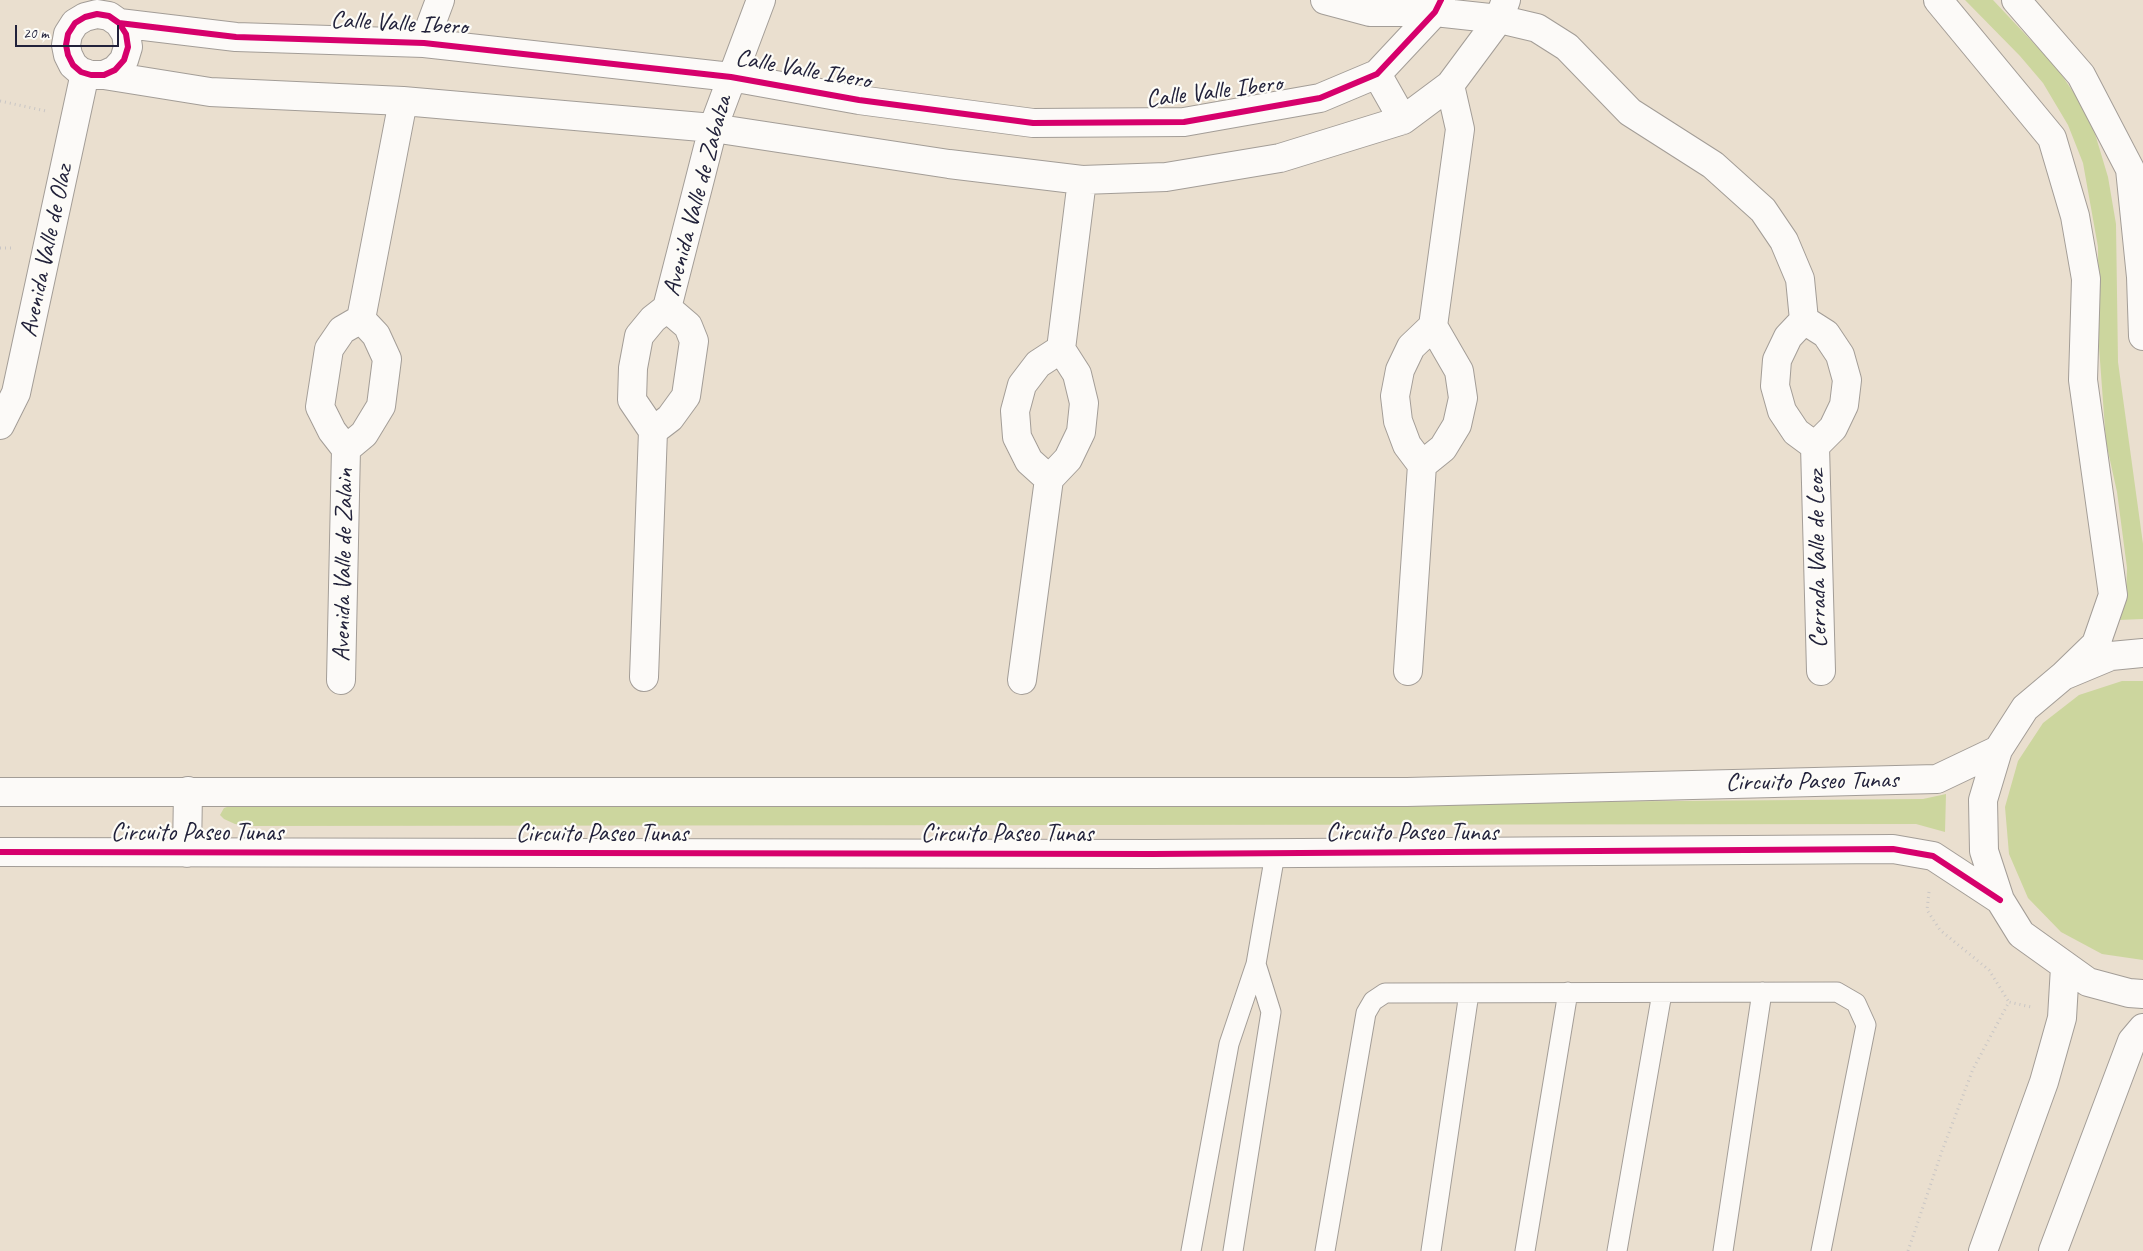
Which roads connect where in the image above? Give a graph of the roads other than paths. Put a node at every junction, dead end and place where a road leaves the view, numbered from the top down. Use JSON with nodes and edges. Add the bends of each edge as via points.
{"nodes":[{"id":1,"x":440,"y":0,"type":"edge"},
{"id":2,"x":761,"y":0,"type":"edge"},
{"id":3,"x":1324,"y":0,"type":"edge"},
{"id":4,"x":1938,"y":0,"type":"edge"},
{"id":5,"x":2016,"y":0,"type":"edge"},
{"id":6,"x":1438,"y":6,"type":"edge"},
{"id":7,"x":1503,"y":10,"type":"edge"},
{"id":8,"x":114,"y":13,"type":"edge"},
{"id":9,"x":424,"y":43,"type":"junction"},
{"id":10,"x":94,"y":74,"type":"junction"},
{"id":11,"x":1378,"y":74,"type":"junction"},
{"id":12,"x":731,"y":77,"type":"junction"},
{"id":13,"x":1450,"y":84,"type":"junction"},
{"id":14,"x":403,"y":101,"type":"junction"},
{"id":15,"x":1403,"y":120,"type":"junction"},
{"id":16,"x":713,"y":128,"type":"junction"},
{"id":17,"x":1082,"y":180,"type":"junction"},
{"id":18,"x":666,"y":308,"type":"junction"},
{"id":19,"x":361,"y":319,"type":"junction"},
{"id":20,"x":1804,"y":320,"type":"junction"},
{"id":21,"x":2143,"y":324,"type":"edge"},
{"id":22,"x":1433,"y":326,"type":"junction"},
{"id":23,"x":1061,"y":349,"type":"junction"},
{"id":24,"x":0,"y":425,"type":"edge"},
{"id":25,"x":653,"y":431,"type":"junction"},
{"id":26,"x":1815,"y":446,"type":"junction"},
{"id":27,"x":346,"y":450,"type":"junction"},
{"id":28,"x":1422,"y":464,"type":"junction"},
{"id":29,"x":1049,"y":479,"type":"junction"},
{"id":30,"x":2143,"y":653,"type":"edge"},
{"id":31,"x":1408,"y":671,"type":"dead end"},
{"id":32,"x":1821,"y":671,"type":"dead end"},
{"id":33,"x":2063,"y":676,"type":"junction"},
{"id":34,"x":644,"y":677,"type":"dead end"},
{"id":35,"x":342,"y":680,"type":"dead end"},
{"id":36,"x":1022,"y":680,"type":"dead end"},
{"id":37,"x":1998,"y":750,"type":"junction"},
{"id":38,"x":188,"y":791,"type":"junction"},
{"id":39,"x":0,"y":792,"type":"edge"},
{"id":40,"x":0,"y":852,"type":"edge"},
{"id":41,"x":187,"y":853,"type":"junction"},
{"id":42,"x":1275,"y":854,"type":"junction"},
{"id":43,"x":2000,"y":900,"type":"junction"},
{"id":44,"x":1256,"y":964,"type":"junction"},
{"id":45,"x":2065,"y":967,"type":"junction"},
{"id":46,"x":1568,"y":992,"type":"junction"},
{"id":47,"x":1762,"y":992,"type":"junction"},
{"id":48,"x":1468,"y":993,"type":"junction"},
{"id":49,"x":1662,"y":993,"type":"junction"},
{"id":50,"x":2143,"y":994,"type":"edge"},
{"id":51,"x":2143,"y":1028,"type":"edge"},
{"id":52,"x":1190,"y":1251,"type":"edge"},
{"id":53,"x":1233,"y":1251,"type":"edge"},
{"id":54,"x":1325,"y":1251,"type":"edge"},
{"id":55,"x":1431,"y":1251,"type":"edge"},
{"id":56,"x":1525,"y":1251,"type":"edge"},
{"id":57,"x":1617,"y":1251,"type":"edge"},
{"id":58,"x":1722,"y":1251,"type":"edge"},
{"id":59,"x":1821,"y":1251,"type":"edge"},
{"id":60,"x":1983,"y":1251,"type":"edge"},
{"id":61,"x":2053,"y":1251,"type":"edge"}],
"edges":[{"from":1,"to":9,"type":"street"},
{"from":2,"to":12,"type":"street","name":"Avenida Valle de Zabalza"},
{"from":3,"to":6,"type":"street","via":[[1370,12]]},
{"from":4,"to":33,"type":"street","via":[[2052,138],[2075,216],[2086,279],[2083,380],[2113,594],[2096,644]]},
{"from":5,"to":21,"type":"street","via":[[2081,74],[2130,169]]},
{"from":6,"to":7,"type":"street"},
{"from":6,"to":11,"type":"street","name":"Calle Valle Ibero"},
{"from":7,"to":13,"type":"street"},
{"from":7,"to":20,"type":"street","via":[[1567,47],[1630,112],[1713,165],[1763,210],[1784,241],[1800,279]]},
{"from":8,"to":9,"type":"street","name":"Calle Valle Ibero","via":[[236,37]]},
{"from":8,"to":10,"type":"street","via":[[126,34],[128,47],[124,60],[115,70]]},
{"from":8,"to":10,"type":"street","via":[[85,16],[68,34],[66,45],[73,65]]},
{"from":9,"to":12,"type":"street","name":"Calle Valle Ibero"},
{"from":10,"to":14,"type":"street","via":[[210,92]]},
{"from":10,"to":24,"type":"street","name":"Avenida Valle de Olaz","via":[[76,118],[16,393]]},
{"from":11,"to":12,"type":"street","name":"Calle Valle Ibero","via":[[1320,98],[1184,122],[1034,123],[859,100]]},
{"from":11,"to":15,"type":"street"},
{"from":12,"to":16,"type":"street","name":"Avenida Valle de Zabalza"},
{"from":13,"to":15,"type":"street"},
{"from":13,"to":22,"type":"street","via":[[1460,129]]},
{"from":14,"to":16,"type":"street"},
{"from":14,"to":19,"type":"street"},
{"from":15,"to":17,"type":"street","via":[[1280,158],[1166,177]]},
{"from":16,"to":17,"type":"street","via":[[949,164]]},
{"from":16,"to":18,"type":"street","name":"Avenida Valle de Zabalza"},
{"from":17,"to":23,"type":"street"},
{"from":18,"to":25,"type":"street","name":"Avenida Valle de Zabalza","via":[[639,336],[633,368],[632,400]]},
{"from":18,"to":25,"type":"street","name":"Avenida Valle de Zabalza","via":[[688,326],[694,341],[686,396],[670,418]]},
{"from":19,"to":27,"type":"street","name":"Avenida Valle de Zalain","via":[[376,335],[387,359],[381,406],[364,434]]},
{"from":19,"to":27,"type":"street","name":"Avenida Valle de Zalain","via":[[342,330],[329,349],[320,407]]},
{"from":20,"to":26,"type":"street","name":"Cerrada Valle de Leoz","via":[[1784,344],[1777,360],[1775,386],[1782,410],[1796,432]]},
{"from":20,"to":26,"type":"street","name":"Cerrada Valle de Leoz","via":[[1826,334],[1840,355],[1847,380],[1844,405],[1834,428]]},
{"from":22,"to":28,"type":"street","via":[[1411,347],[1400,370],[1395,396],[1398,421],[1407,445]]},
{"from":22,"to":28,"type":"street","via":[[1459,372],[1463,398],[1457,425],[1443,448]]},
{"from":23,"to":29,"type":"street","via":[[1077,374],[1084,403],[1081,432],[1068,459]]},
{"from":23,"to":29,"type":"street","via":[[1038,364],[1022,385],[1015,411],[1017,437],[1029,461]]},
{"from":25,"to":34,"type":"street"},
{"from":26,"to":32,"type":"street","name":"Cerrada Valle de Leoz"},
{"from":27,"to":35,"type":"street","name":"Avenida Valle de Zalain"},
{"from":28,"to":31,"type":"street"},
{"from":29,"to":36,"type":"street"},
{"from":30,"to":33,"type":"street","via":[[2111,656]]},
{"from":33,"to":37,"type":"street","via":[[2025,708]]},
{"from":37,"to":38,"type":"street","name":"Circuito Paseo Tunas","via":[[1937,778],[1407,792]]},
{"from":37,"to":43,"type":"street","via":[[1983,800],[1984,851]]},
{"from":38,"to":39,"type":"street","name":"Circuito Paseo Tunas"},
{"from":38,"to":41,"type":"street"},
{"from":40,"to":41,"type":"street","name":"Circuito Paseo Tunas"},
{"from":41,"to":42,"type":"street","name":"Circuito Paseo Tunas"},
{"from":42,"to":43,"type":"street","name":"Circuito Paseo Tunas","via":[[1893,849],[1933,856]]},
{"from":42,"to":44,"type":"lane"},
{"from":43,"to":45,"type":"street","via":[[2021,934]]},
{"from":44,"to":52,"type":"lane","via":[[1229,1044]]},
{"from":44,"to":53,"type":"lane","via":[[1271,1012]]},
{"from":45,"to":50,"type":"street","via":[[2088,982],[2129,994]]},
{"from":45,"to":60,"type":"street","via":[[2062,1018],[2044,1082]]},
{"from":46,"to":48,"type":"lane"},
{"from":46,"to":49,"type":"lane"},
{"from":46,"to":56,"type":"lane"},
{"from":47,"to":49,"type":"lane"},
{"from":47,"to":58,"type":"lane"},
{"from":47,"to":59,"type":"lane","via":[[1838,992],[1856,1003],[1866,1025]]},
{"from":48,"to":54,"type":"lane","via":[[1385,993],[1373,1001],[1366,1013]]},
{"from":48,"to":55,"type":"lane"},
{"from":49,"to":57,"type":"lane"},
{"from":51,"to":61,"type":"street","via":[[2132,1040]]}]}
